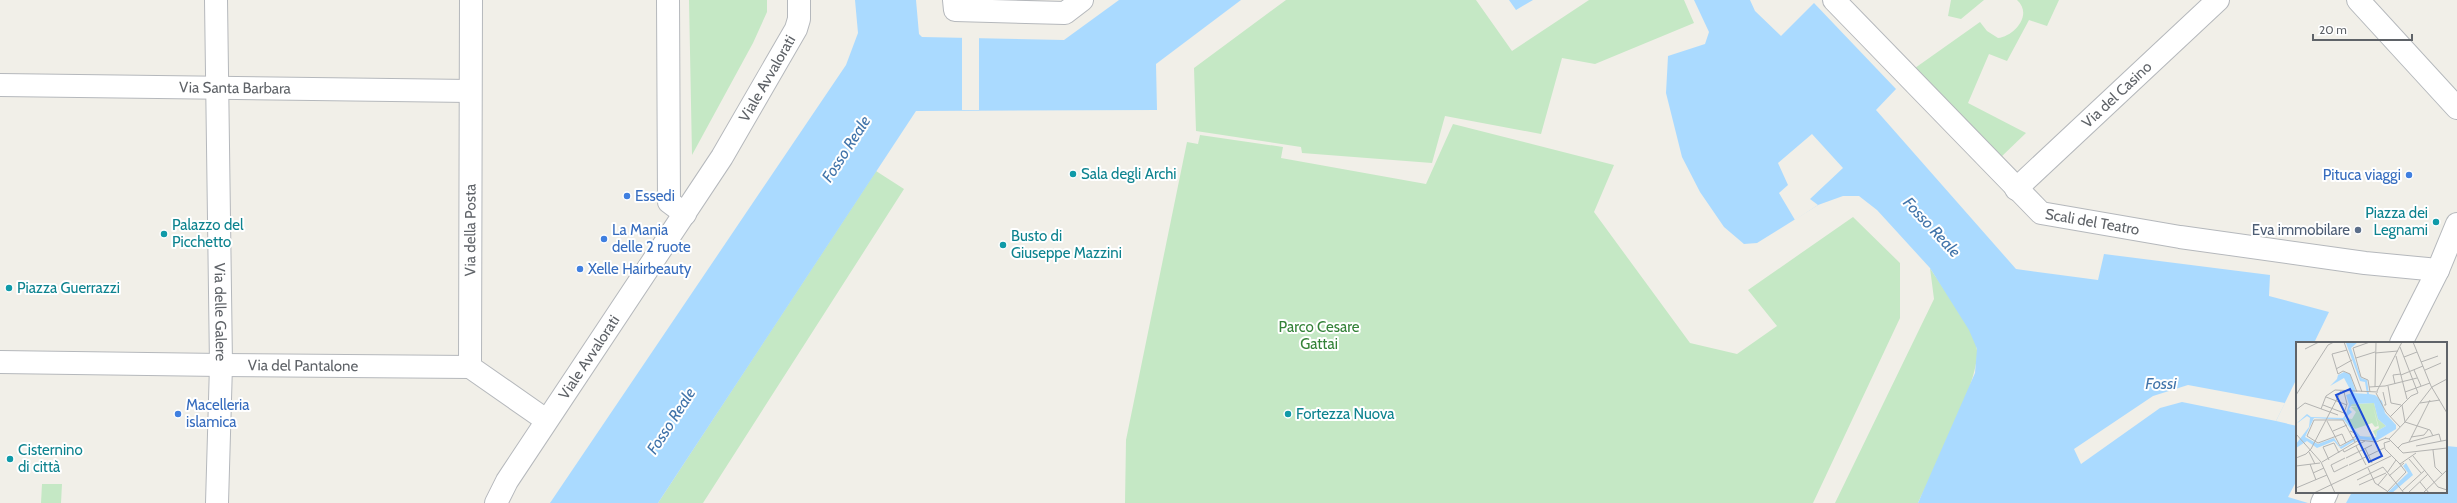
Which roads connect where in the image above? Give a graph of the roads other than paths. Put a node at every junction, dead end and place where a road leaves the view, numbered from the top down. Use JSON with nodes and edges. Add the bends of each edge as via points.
{"nodes":[{"id":1,"x":216,"y":0,"type":"edge"},
{"id":2,"x":471,"y":0,"type":"edge"},
{"id":3,"x":668,"y":0,"type":"edge"},
{"id":4,"x":799,"y":0,"type":"edge"},
{"id":5,"x":954,"y":0,"type":"edge"},
{"id":6,"x":1082,"y":0,"type":"edge"},
{"id":7,"x":1834,"y":0,"type":"edge"},
{"id":8,"x":2218,"y":0,"type":"edge"},
{"id":9,"x":2358,"y":0,"type":"edge"},
{"id":10,"x":0,"y":85,"type":"edge"},
{"id":11,"x":219,"y":88,"type":"junction"},
{"id":12,"x":470,"y":91,"type":"junction"},
{"id":13,"x":2457,"y":108,"type":"edge"},
{"id":14,"x":2016,"y":189,"type":"junction"},
{"id":15,"x":685,"y":214,"type":"junction"},
{"id":16,"x":2457,"y":224,"type":"edge"},
{"id":17,"x":2457,"y":255,"type":"edge"},
{"id":18,"x":2438,"y":270,"type":"junction"},
{"id":19,"x":2402,"y":342,"type":"edge"},
{"id":20,"x":8,"y":362,"type":"edge"},
{"id":21,"x":221,"y":365,"type":"junction"},
{"id":22,"x":470,"y":367,"type":"junction"},
{"id":23,"x":546,"y":420,"type":"junction"},
{"id":24,"x":2327,"y":493,"type":"edge"},
{"id":25,"x":217,"y":503,"type":"edge"},
{"id":26,"x":496,"y":503,"type":"edge"},
{"id":27,"x":2322,"y":503,"type":"edge"}],
"edges":[{"from":1,"to":11,"type":"street","name":"Via delle Galere"},
{"from":2,"to":12,"type":"street","name":"Via della Posta"},
{"from":3,"to":15,"type":"street","via":[[670,202]]},
{"from":4,"to":15,"type":"street","name":"Viale Avvalorati","via":[[796,29]]},
{"from":5,"to":6,"type":"street","via":[[956,10],[1065,14]]},
{"from":7,"to":14,"type":"street","name":"Scali del Teatro"},
{"from":8,"to":14,"type":"street","name":"Via del Casino"},
{"from":9,"to":13,"type":"street"},
{"from":10,"to":11,"type":"street","name":"Via Santa Barbara"},
{"from":11,"to":12,"type":"street","name":"Via Santa Barbara"},
{"from":11,"to":21,"type":"street","name":"Via delle Galere"},
{"from":12,"to":22,"type":"street","name":"Via della Posta"},
{"from":14,"to":18,"type":"street","name":"Scali del Teatro","via":[[2041,213],[2180,238],[2365,263]]},
{"from":15,"to":23,"type":"street","name":"Viale Avvalorati"},
{"from":16,"to":18,"type":"street"},
{"from":17,"to":18,"type":"street"},
{"from":18,"to":19,"type":"street"},
{"from":20,"to":21,"type":"street","name":"Via del Pantalone"},
{"from":21,"to":22,"type":"street","name":"Via del Pantalone"},
{"from":21,"to":25,"type":"street","name":"Via delle Galere"},
{"from":22,"to":23,"type":"street"},
{"from":23,"to":26,"type":"street","name":"Viale Avvalorati","via":[[506,481]]},
{"from":24,"to":27,"type":"street"}]}
